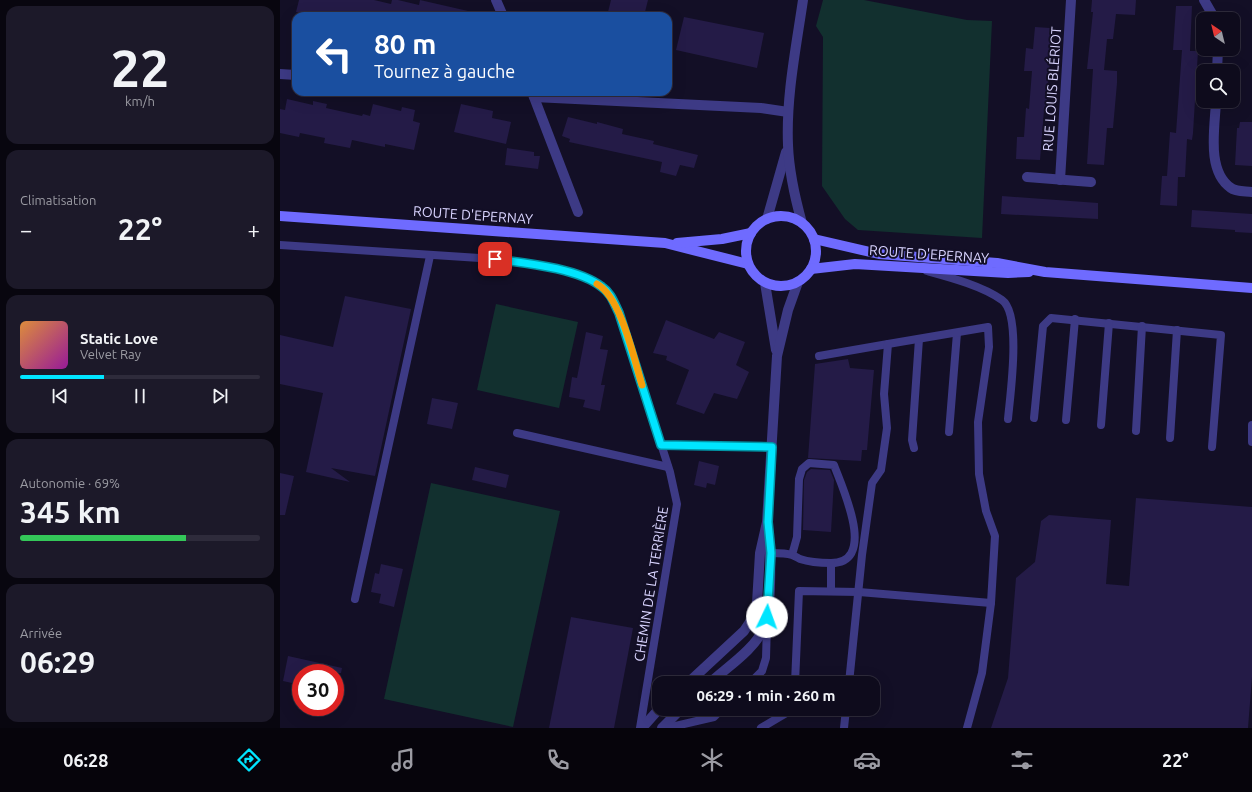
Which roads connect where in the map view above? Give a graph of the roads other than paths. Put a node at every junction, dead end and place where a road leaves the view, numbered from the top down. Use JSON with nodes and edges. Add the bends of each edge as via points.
{"nodes":[{"id":1,"x":496,"y":0,"type":"edge"},
{"id":2,"x":803,"y":0,"type":"edge"},
{"id":3,"x":1071,"y":0,"type":"edge"},
{"id":4,"x":1204,"y":0,"type":"edge"},
{"id":5,"x":501,"y":12,"type":"edge"},
{"id":6,"x":1211,"y":12,"type":"edge"},
{"id":7,"x":280,"y":74,"type":"edge"},
{"id":8,"x":292,"y":75,"type":"edge"},
{"id":9,"x":534,"y":96,"type":"edge"},
{"id":10,"x":566,"y":96,"type":"edge"},
{"id":11,"x":1216,"y":108,"type":"edge"},
{"id":12,"x":788,"y":112,"type":"junction"},
{"id":13,"x":788,"y":146,"type":"junction"},
{"id":14,"x":1027,"y":177,"type":"dead end"},
{"id":15,"x":1060,"y":180,"type":"junction"},
{"id":16,"x":1091,"y":182,"type":"dead end"},
{"id":17,"x":1252,"y":192,"type":"edge"},
{"id":18,"x":578,"y":212,"type":"dead end"},
{"id":19,"x":280,"y":216,"type":"edge"},
{"id":20,"x":766,"y":219,"type":"junction"},
{"id":21,"x":802,"y":223,"type":"junction"},
{"id":22,"x":751,"y":234,"type":"junction"},
{"id":23,"x":814,"y":239,"type":"junction"},
{"id":24,"x":665,"y":243,"type":"junction"},
{"id":25,"x":280,"y":245,"type":"edge"},
{"id":26,"x":430,"y":256,"type":"junction"},
{"id":27,"x":748,"y":264,"type":"junction"},
{"id":28,"x":879,"y":265,"type":"junction"},
{"id":29,"x":811,"y":269,"type":"junction"},
{"id":30,"x":1045,"y":272,"type":"junction"},
{"id":31,"x":798,"y":282,"type":"junction"},
{"id":32,"x":765,"y":283,"type":"junction"},
{"id":33,"x":1252,"y":288,"type":"edge"},
{"id":34,"x":1075,"y":319,"type":"junction"},
{"id":35,"x":1109,"y":323,"type":"junction"},
{"id":36,"x":1142,"y":326,"type":"junction"},
{"id":37,"x":1177,"y":330,"type":"junction"},
{"id":38,"x":957,"y":333,"type":"junction"},
{"id":39,"x":919,"y":339,"type":"junction"},
{"id":40,"x":888,"y":344,"type":"junction"},
{"id":41,"x":777,"y":356,"type":"junction"},
{"id":42,"x":819,"y":356,"type":"dead end"},
{"id":43,"x":1034,"y":418,"type":"dead end"},
{"id":44,"x":1008,"y":419,"type":"dead end"},
{"id":45,"x":1066,"y":420,"type":"dead end"},
{"id":46,"x":1101,"y":425,"type":"dead end"},
{"id":47,"x":1252,"y":425,"type":"edge"},
{"id":48,"x":1136,"y":430,"type":"dead end"},
{"id":49,"x":949,"y":432,"type":"dead end"},
{"id":50,"x":516,"y":433,"type":"dead end"},
{"id":51,"x":1170,"y":438,"type":"dead end"},
{"id":52,"x":1252,"y":442,"type":"edge"},
{"id":53,"x":661,"y":445,"type":"junction"},
{"id":54,"x":772,"y":447,"type":"junction"},
{"id":55,"x":1212,"y":447,"type":"dead end"},
{"id":56,"x":914,"y":448,"type":"dead end"},
{"id":57,"x":668,"y":466,"type":"junction"},
{"id":58,"x":768,"y":522,"type":"junction"},
{"id":59,"x":771,"y":553,"type":"junction"},
{"id":60,"x":792,"y":555,"type":"junction"},
{"id":61,"x":831,"y":563,"type":"junction"},
{"id":62,"x":830,"y":591,"type":"junction"},
{"id":63,"x":859,"y":592,"type":"junction"},
{"id":64,"x":355,"y":599,"type":"dead end"},
{"id":65,"x":991,"y":603,"type":"junction"},
{"id":66,"x":767,"y":617,"type":"junction"},
{"id":67,"x":696,"y":676,"type":"edge"},
{"id":68,"x":717,"y":676,"type":"edge"},
{"id":69,"x":757,"y":676,"type":"edge"},
{"id":70,"x":795,"y":676,"type":"edge"},
{"id":71,"x":850,"y":676,"type":"edge"},
{"id":72,"x":652,"y":716,"type":"edge"},
{"id":73,"x":674,"y":716,"type":"edge"},
{"id":74,"x":715,"y":716,"type":"edge"},
{"id":75,"x":781,"y":716,"type":"edge"},
{"id":76,"x":845,"y":716,"type":"edge"},
{"id":77,"x":641,"y":728,"type":"edge"},
{"id":78,"x":662,"y":728,"type":"edge"},
{"id":79,"x":667,"y":728,"type":"edge"},
{"id":80,"x":761,"y":728,"type":"edge"},
{"id":81,"x":766,"y":728,"type":"edge"},
{"id":82,"x":844,"y":728,"type":"edge"},
{"id":83,"x":967,"y":728,"type":"edge"}],
"edges":[{"from":1,"to":5,"type":"street"},
{"from":2,"to":12,"type":"street"},
{"from":3,"to":15,"type":"street","name":"RUE LOUIS BLÉRIOT"},
{"from":4,"to":6,"type":"street"},
{"from":7,"to":8,"type":"street"},
{"from":9,"to":18,"type":"street"},
{"from":10,"to":12,"type":"street","via":[[761,108]]},
{"from":11,"to":17,"type":"street","via":[[1214,162],[1220,176],[1232,189]]},
{"from":12,"to":13,"type":"street"},
{"from":13,"to":20,"type":"street"},
{"from":13,"to":21,"type":"street","via":[[794,193]]},
{"from":14,"to":15,"type":"street"},
{"from":15,"to":16,"type":"street"},
{"from":19,"to":24,"type":"main road","name":"ROUTE D'EPERNAY"},
{"from":20,"to":21,"type":"main road","via":[[783,216]]},
{"from":20,"to":22,"type":"main road"},
{"from":21,"to":23,"type":"main road"},
{"from":22,"to":24,"type":"main road","name":"ROUTE D'EPERNAY"},
{"from":22,"to":27,"type":"main road","via":[[747,243]]},
{"from":23,"to":29,"type":"main road","via":[[816,255]]},
{"from":23,"to":30,"type":"main road","name":"ROUTE D'EPERNAY","via":[[879,254],[997,263]]},
{"from":24,"to":27,"type":"main road","name":"ROUTE D'EPERNAY"},
{"from":25,"to":26,"type":"lane","name":"CHEMIN DE LA TERRIÈRE"},
{"from":26,"to":53,"type":"lane","name":"CHEMIN DE LA TERRIÈRE","via":[[495,259],[528,264],[565,271],[602,287],[611,296],[619,313]]},
{"from":26,"to":64,"type":"lane"},
{"from":27,"to":32,"type":"main road","via":[[753,273]]},
{"from":28,"to":29,"type":"main road","name":"ROUTE D'EPERNAY","via":[[855,264]]},
{"from":28,"to":30,"type":"main road","name":"ROUTE D'EPERNAY","via":[[1008,273]]},
{"from":28,"to":44,"type":"lane","via":[[923,270],[950,278],[1002,300],[1012,317],[1014,353]]},
{"from":29,"to":31,"type":"main road"},
{"from":30,"to":33,"type":"main road","name":"ROUTE D'EPERNAY"},
{"from":31,"to":32,"type":"main road","via":[[777,287]]},
{"from":31,"to":41,"type":"street"},
{"from":32,"to":41,"type":"street"},
{"from":34,"to":35,"type":"lane"},
{"from":34,"to":43,"type":"lane","via":[[1050,318],[1043,326]]},
{"from":34,"to":45,"type":"lane"},
{"from":35,"to":36,"type":"lane"},
{"from":35,"to":46,"type":"lane"},
{"from":36,"to":37,"type":"lane"},
{"from":36,"to":48,"type":"lane"},
{"from":37,"to":51,"type":"lane"},
{"from":37,"to":55,"type":"lane","via":[[1221,335]]},
{"from":38,"to":39,"type":"lane"},
{"from":38,"to":49,"type":"lane"},
{"from":38,"to":65,"type":"lane","via":[[988,327],[989,347],[978,422],[979,474],[986,511],[995,536]]},
{"from":39,"to":40,"type":"lane"},
{"from":39,"to":56,"type":"lane","via":[[912,440]]},
{"from":40,"to":42,"type":"lane"},
{"from":40,"to":63,"type":"lane","via":[[884,394],[888,428],[881,470],[872,483]]},
{"from":41,"to":54,"type":"street"},
{"from":47,"to":52,"type":"lane"},
{"from":50,"to":57,"type":"lane"},
{"from":53,"to":54,"type":"lane"},
{"from":53,"to":57,"type":"lane","name":"CHEMIN DE LA TERRIÈRE"},
{"from":54,"to":58,"type":"street"},
{"from":57,"to":77,"type":"lane","name":"CHEMIN DE LA TERRIÈRE","via":[[678,504]]},
{"from":58,"to":59,"type":"street"},
{"from":58,"to":67,"type":"street","via":[[760,553],[757,602],[752,619],[736,640]]},
{"from":59,"to":60,"type":"lane"},
{"from":59,"to":66,"type":"street"},
{"from":60,"to":61,"type":"lane","via":[[801,560]]},
{"from":60,"to":61,"type":"lane","via":[[797,537],[799,479],[802,469],[809,463],[834,464],[855,528],[853,549],[849,558]]},
{"from":61,"to":62,"type":"lane"},
{"from":62,"to":63,"type":"lane"},
{"from":62,"to":70,"type":"lane","via":[[799,591]]},
{"from":63,"to":65,"type":"lane"},
{"from":63,"to":71,"type":"lane"},
{"from":65,"to":83,"type":"lane","via":[[982,673]]},
{"from":66,"to":68,"type":"street","via":[[763,629],[755,640]]},
{"from":66,"to":69,"type":"lane","via":[[766,658],[762,671]]},
{"from":72,"to":77,"type":"street"},
{"from":73,"to":78,"type":"street"},
{"from":74,"to":79,"type":"lane"},
{"from":75,"to":80,"type":"lane"},
{"from":76,"to":82,"type":"lane"},
{"from":80,"to":81,"type":"lane"}]}
